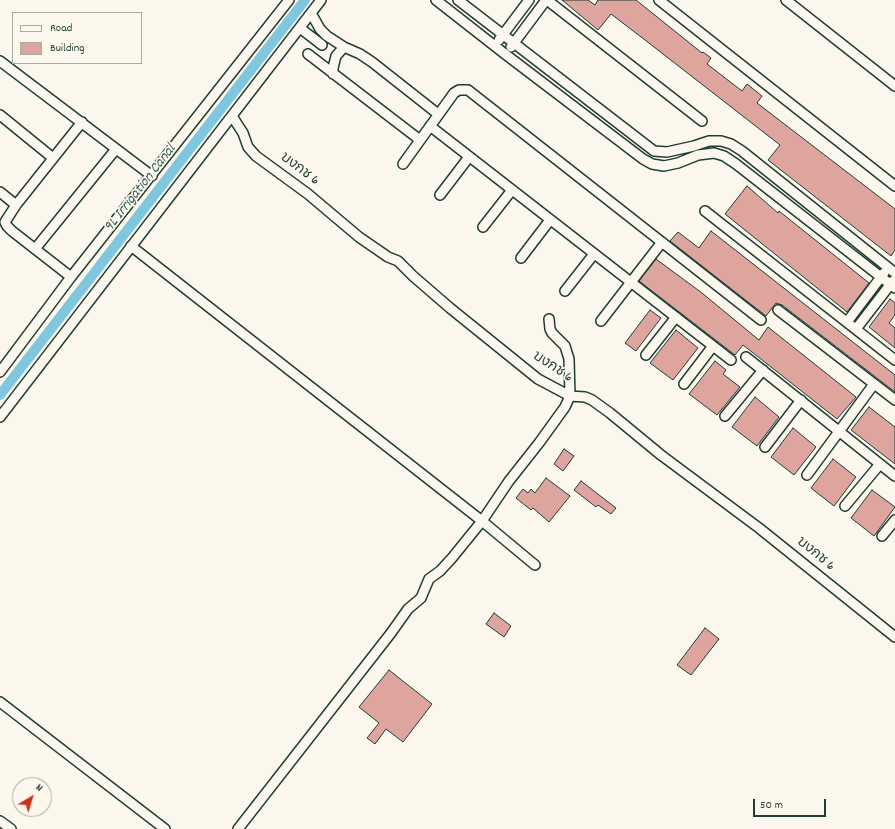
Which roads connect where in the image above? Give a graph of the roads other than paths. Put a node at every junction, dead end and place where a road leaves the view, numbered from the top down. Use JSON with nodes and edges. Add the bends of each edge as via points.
{"nodes":[{"id":1,"x":289,"y":0,"type":"edge"},
{"id":2,"x":321,"y":0,"type":"edge"},
{"id":3,"x":436,"y":0,"type":"edge"},
{"id":4,"x":458,"y":0,"type":"edge"},
{"id":5,"x":529,"y":0,"type":"edge"},
{"id":6,"x":547,"y":0,"type":"edge"},
{"id":7,"x":659,"y":0,"type":"edge"},
{"id":8,"x":786,"y":0,"type":"edge"},
{"id":9,"x":311,"y":13,"type":"junction"},
{"id":10,"x":300,"y":28,"type":"junction"},
{"id":11,"x":503,"y":35,"type":"junction"},
{"id":12,"x":513,"y":43,"type":"junction"},
{"id":13,"x":494,"y":46,"type":"junction"},
{"id":14,"x":344,"y":47,"type":"junction"},
{"id":15,"x":308,"y":54,"type":"dead end"},
{"id":16,"x":505,"y":54,"type":"junction"},
{"id":17,"x":336,"y":56,"type":"junction"},
{"id":18,"x":0,"y":61,"type":"edge"},
{"id":19,"x":333,"y":74,"type":"junction"},
{"id":20,"x":895,"y":86,"type":"edge"},
{"id":21,"x":438,"y":114,"type":"junction"},
{"id":22,"x":0,"y":115,"type":"edge"},
{"id":23,"x":232,"y":116,"type":"junction"},
{"id":24,"x":702,"y":121,"type":"dead end"},
{"id":25,"x":82,"y":122,"type":"junction"},
{"id":26,"x":430,"y":126,"type":"junction"},
{"id":27,"x":420,"y":140,"type":"junction"},
{"id":28,"x":694,"y":146,"type":"junction"},
{"id":29,"x":116,"y":149,"type":"junction"},
{"id":30,"x":698,"y":155,"type":"junction"},
{"id":31,"x":468,"y":157,"type":"junction"},
{"id":32,"x":53,"y":158,"type":"junction"},
{"id":33,"x":403,"y":164,"type":"dead end"},
{"id":34,"x":152,"y":176,"type":"junction"},
{"id":35,"x":895,"y":186,"type":"edge"},
{"id":36,"x":512,"y":190,"type":"junction"},
{"id":37,"x":0,"y":192,"type":"edge"},
{"id":38,"x":440,"y":194,"type":"dead end"},
{"id":39,"x":16,"y":205,"type":"junction"},
{"id":40,"x":705,"y":211,"type":"dead end"},
{"id":41,"x":550,"y":220,"type":"junction"},
{"id":42,"x":483,"y":228,"type":"dead end"},
{"id":43,"x":662,"y":242,"type":"junction"},
{"id":44,"x":131,"y":246,"type":"junction"},
{"id":45,"x":35,"y":250,"type":"junction"},
{"id":46,"x":594,"y":254,"type":"junction"},
{"id":47,"x":521,"y":258,"type":"dead end"},
{"id":48,"x":891,"y":270,"type":"edge"},
{"id":49,"x":71,"y":277,"type":"junction"},
{"id":50,"x":881,"y":277,"type":"junction"},
{"id":51,"x":631,"y":283,"type":"junction"},
{"id":52,"x":893,"y":284,"type":"edge"},
{"id":53,"x":565,"y":291,"type":"dead end"},
{"id":54,"x":778,"y":310,"type":"dead end"},
{"id":55,"x":676,"y":317,"type":"junction"},
{"id":56,"x":549,"y":319,"type":"dead end"},
{"id":57,"x":761,"y":320,"type":"dead end"},
{"id":58,"x":601,"y":321,"type":"dead end"},
{"id":59,"x":847,"y":322,"type":"junction"},
{"id":60,"x":856,"y":329,"type":"junction"},
{"id":61,"x":713,"y":346,"type":"junction"},
{"id":62,"x":646,"y":355,"type":"dead end"},
{"id":63,"x":746,"y":357,"type":"dead end"},
{"id":64,"x":731,"y":360,"type":"dead end"},
{"id":65,"x":895,"y":360,"type":"edge"},
{"id":66,"x":763,"y":370,"type":"junction"},
{"id":67,"x":0,"y":372,"type":"edge"},
{"id":68,"x":684,"y":384,"type":"dead end"},
{"id":69,"x":874,"y":384,"type":"junction"},
{"id":70,"x":570,"y":396,"type":"junction"},
{"id":71,"x":801,"y":400,"type":"junction"},
{"id":72,"x":895,"y":400,"type":"edge"},
{"id":73,"x":725,"y":416,"type":"dead end"},
{"id":74,"x":0,"y":417,"type":"edge"},
{"id":75,"x":839,"y":431,"type":"junction"},
{"id":76,"x":765,"y":447,"type":"dead end"},
{"id":77,"x":880,"y":464,"type":"junction"},
{"id":78,"x":806,"y":475,"type":"dead end"},
{"id":79,"x":895,"y":476,"type":"edge"},
{"id":80,"x":845,"y":506,"type":"dead end"},
{"id":81,"x":895,"y":520,"type":"edge"},
{"id":82,"x":482,"y":521,"type":"junction"},
{"id":83,"x":882,"y":536,"type":"dead end"},
{"id":84,"x":536,"y":565,"type":"dead end"},
{"id":85,"x":895,"y":637,"type":"edge"},
{"id":86,"x":0,"y":702,"type":"edge"},
{"id":87,"x":0,"y":821,"type":"edge"},
{"id":88,"x":11,"y":829,"type":"edge"},
{"id":89,"x":165,"y":829,"type":"edge"},
{"id":90,"x":238,"y":829,"type":"edge"}],
"edges":[{"from":1,"to":34,"type":"street"},
{"from":2,"to":9,"type":"street"},
{"from":3,"to":13,"type":"street"},
{"from":4,"to":11,"type":"street"},
{"from":5,"to":11,"type":"street"},
{"from":6,"to":12,"type":"street"},
{"from":6,"to":24,"type":"street"},
{"from":7,"to":35,"type":"street"},
{"from":8,"to":20,"type":"street"},
{"from":9,"to":10,"type":"street"},
{"from":9,"to":14,"type":"street","via":[[320,29]]},
{"from":10,"to":17,"type":"street"},
{"from":10,"to":23,"type":"street"},
{"from":11,"to":12,"type":"street"},
{"from":11,"to":13,"type":"street"},
{"from":12,"to":16,"type":"street"},
{"from":12,"to":28,"type":"street","via":[[654,151],[667,152]]},
{"from":13,"to":16,"type":"street"},
{"from":14,"to":17,"type":"street"},
{"from":14,"to":21,"type":"street","via":[[372,62]]},
{"from":15,"to":19,"type":"street"},
{"from":16,"to":30,"type":"street","via":[[652,164],[664,166]]},
{"from":17,"to":19,"type":"street"},
{"from":18,"to":25,"type":"street"},
{"from":19,"to":27,"type":"street"},
{"from":21,"to":26,"type":"street"},
{"from":21,"to":43,"type":"street","via":[[454,93],[458,90],[468,90]]},
{"from":22,"to":32,"type":"street"},
{"from":23,"to":44,"type":"street"},
{"from":23,"to":70,"type":"street","name":"บงกช 6","via":[[248,147],[256,156],[308,194],[359,237],[398,261],[412,276],[538,379]]},
{"from":25,"to":29,"type":"street"},
{"from":25,"to":32,"type":"street"},
{"from":26,"to":27,"type":"street"},
{"from":26,"to":31,"type":"street"},
{"from":27,"to":33,"type":"street"},
{"from":28,"to":30,"type":"street"},
{"from":28,"to":48,"type":"street","via":[[709,141],[731,144]]},
{"from":29,"to":34,"type":"street"},
{"from":29,"to":45,"type":"street"},
{"from":30,"to":50,"type":"street","via":[[714,153],[736,164]]},
{"from":31,"to":36,"type":"street"},
{"from":31,"to":38,"type":"street"},
{"from":32,"to":39,"type":"street"},
{"from":34,"to":49,"type":"street"},
{"from":36,"to":41,"type":"street"},
{"from":36,"to":42,"type":"street"},
{"from":37,"to":39,"type":"street"},
{"from":39,"to":45,"type":"street","via":[[6,219],[6,226]]},
{"from":40,"to":59,"type":"street"},
{"from":41,"to":46,"type":"street"},
{"from":41,"to":47,"type":"street"},
{"from":43,"to":51,"type":"street"},
{"from":43,"to":57,"type":"street"},
{"from":44,"to":74,"type":"street"},
{"from":44,"to":82,"type":"street"},
{"from":45,"to":49,"type":"street"},
{"from":46,"to":51,"type":"street"},
{"from":46,"to":53,"type":"street"},
{"from":48,"to":50,"type":"street"},
{"from":49,"to":67,"type":"street"},
{"from":50,"to":52,"type":"street"},
{"from":50,"to":59,"type":"street"},
{"from":51,"to":55,"type":"street"},
{"from":51,"to":58,"type":"street"},
{"from":52,"to":60,"type":"street"},
{"from":54,"to":69,"type":"street"},
{"from":55,"to":61,"type":"street"},
{"from":55,"to":62,"type":"street"},
{"from":56,"to":70,"type":"street","via":[[552,333],[568,352]]},
{"from":59,"to":60,"type":"street"},
{"from":60,"to":65,"type":"street"},
{"from":61,"to":64,"type":"street"},
{"from":61,"to":68,"type":"street"},
{"from":63,"to":66,"type":"street"},
{"from":66,"to":71,"type":"street"},
{"from":66,"to":73,"type":"street"},
{"from":69,"to":72,"type":"street"},
{"from":69,"to":75,"type":"street"},
{"from":70,"to":82,"type":"street","via":[[557,419]]},
{"from":70,"to":85,"type":"street","name":"บงกช 6","via":[[585,397],[610,413]]},
{"from":71,"to":75,"type":"street"},
{"from":71,"to":76,"type":"street"},
{"from":75,"to":77,"type":"street"},
{"from":75,"to":78,"type":"street"},
{"from":77,"to":79,"type":"street"},
{"from":77,"to":80,"type":"street"},
{"from":81,"to":83,"type":"street"},
{"from":82,"to":84,"type":"street"},
{"from":82,"to":90,"type":"street","via":[[452,558],[429,580],[421,598],[408,609]]},
{"from":86,"to":89,"type":"street"},
{"from":87,"to":88,"type":"street"}]}
